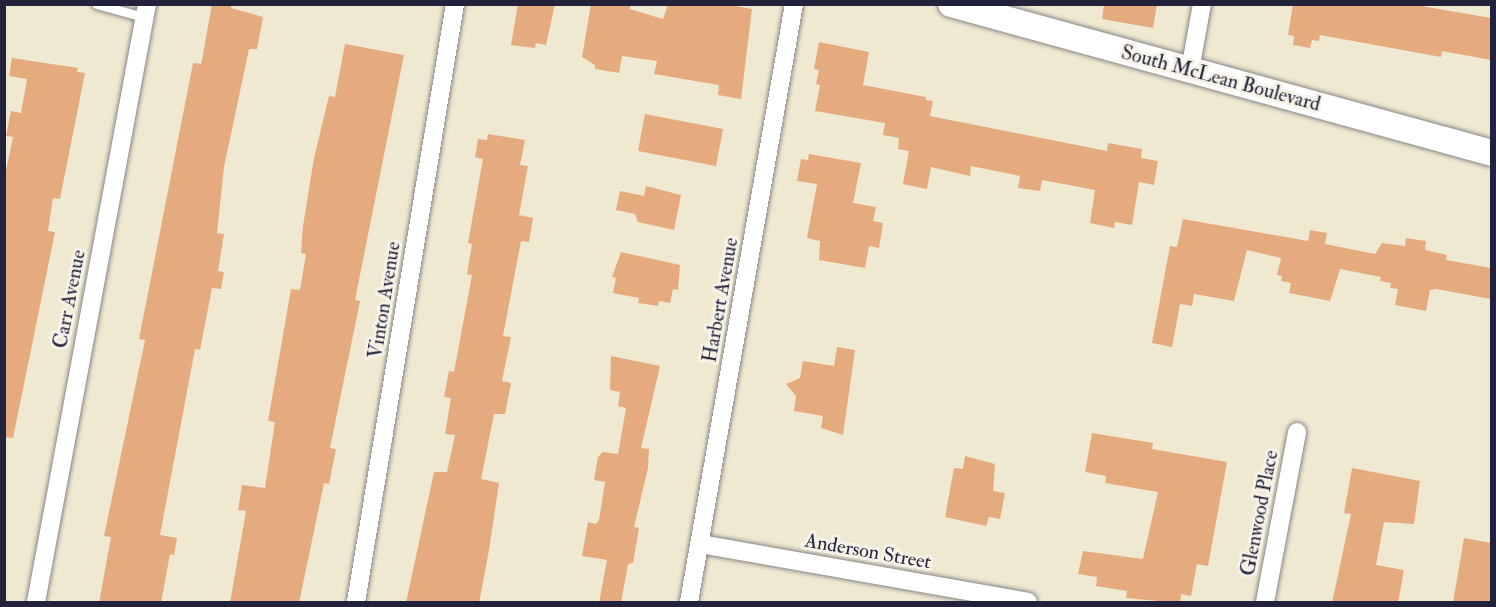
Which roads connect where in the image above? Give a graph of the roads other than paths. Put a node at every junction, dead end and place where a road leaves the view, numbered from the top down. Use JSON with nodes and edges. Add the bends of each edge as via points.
{"nodes":[{"id":1,"x":96,"y":4,"type":"edge"},
{"id":2,"x":455,"y":4,"type":"edge"},
{"id":3,"x":794,"y":4,"type":"edge"},
{"id":4,"x":951,"y":4,"type":"edge"},
{"id":5,"x":1202,"y":4,"type":"edge"},
{"id":6,"x":145,"y":11,"type":"edge"},
{"id":7,"x":1190,"y":69,"type":"junction"},
{"id":8,"x":1490,"y":150,"type":"edge"},
{"id":9,"x":1297,"y":432,"type":"dead end"},
{"id":10,"x":700,"y":544,"type":"junction"},
{"id":11,"x":36,"y":603,"type":"edge"},
{"id":12,"x":357,"y":603,"type":"edge"},
{"id":13,"x":689,"y":603,"type":"edge"},
{"id":14,"x":1028,"y":603,"type":"edge"},
{"id":15,"x":1265,"y":603,"type":"edge"}],
"edges":[{"from":1,"to":6,"type":"lane"},
{"from":2,"to":12,"type":"street","name":"Vinton Avenue"},
{"from":3,"to":10,"type":"street","name":"Harbert Avenue"},
{"from":4,"to":7,"type":"main road","name":"South McLean Boulevard"},
{"from":5,"to":7,"type":"street"},
{"from":6,"to":11,"type":"street","name":"Carr Avenue"},
{"from":7,"to":8,"type":"main road","name":"South McLean Boulevard"},
{"from":9,"to":15,"type":"street","name":"Glenwood Place"},
{"from":10,"to":13,"type":"street","name":"Harbert Avenue"},
{"from":10,"to":14,"type":"street","name":"Anderson Street"}]}
